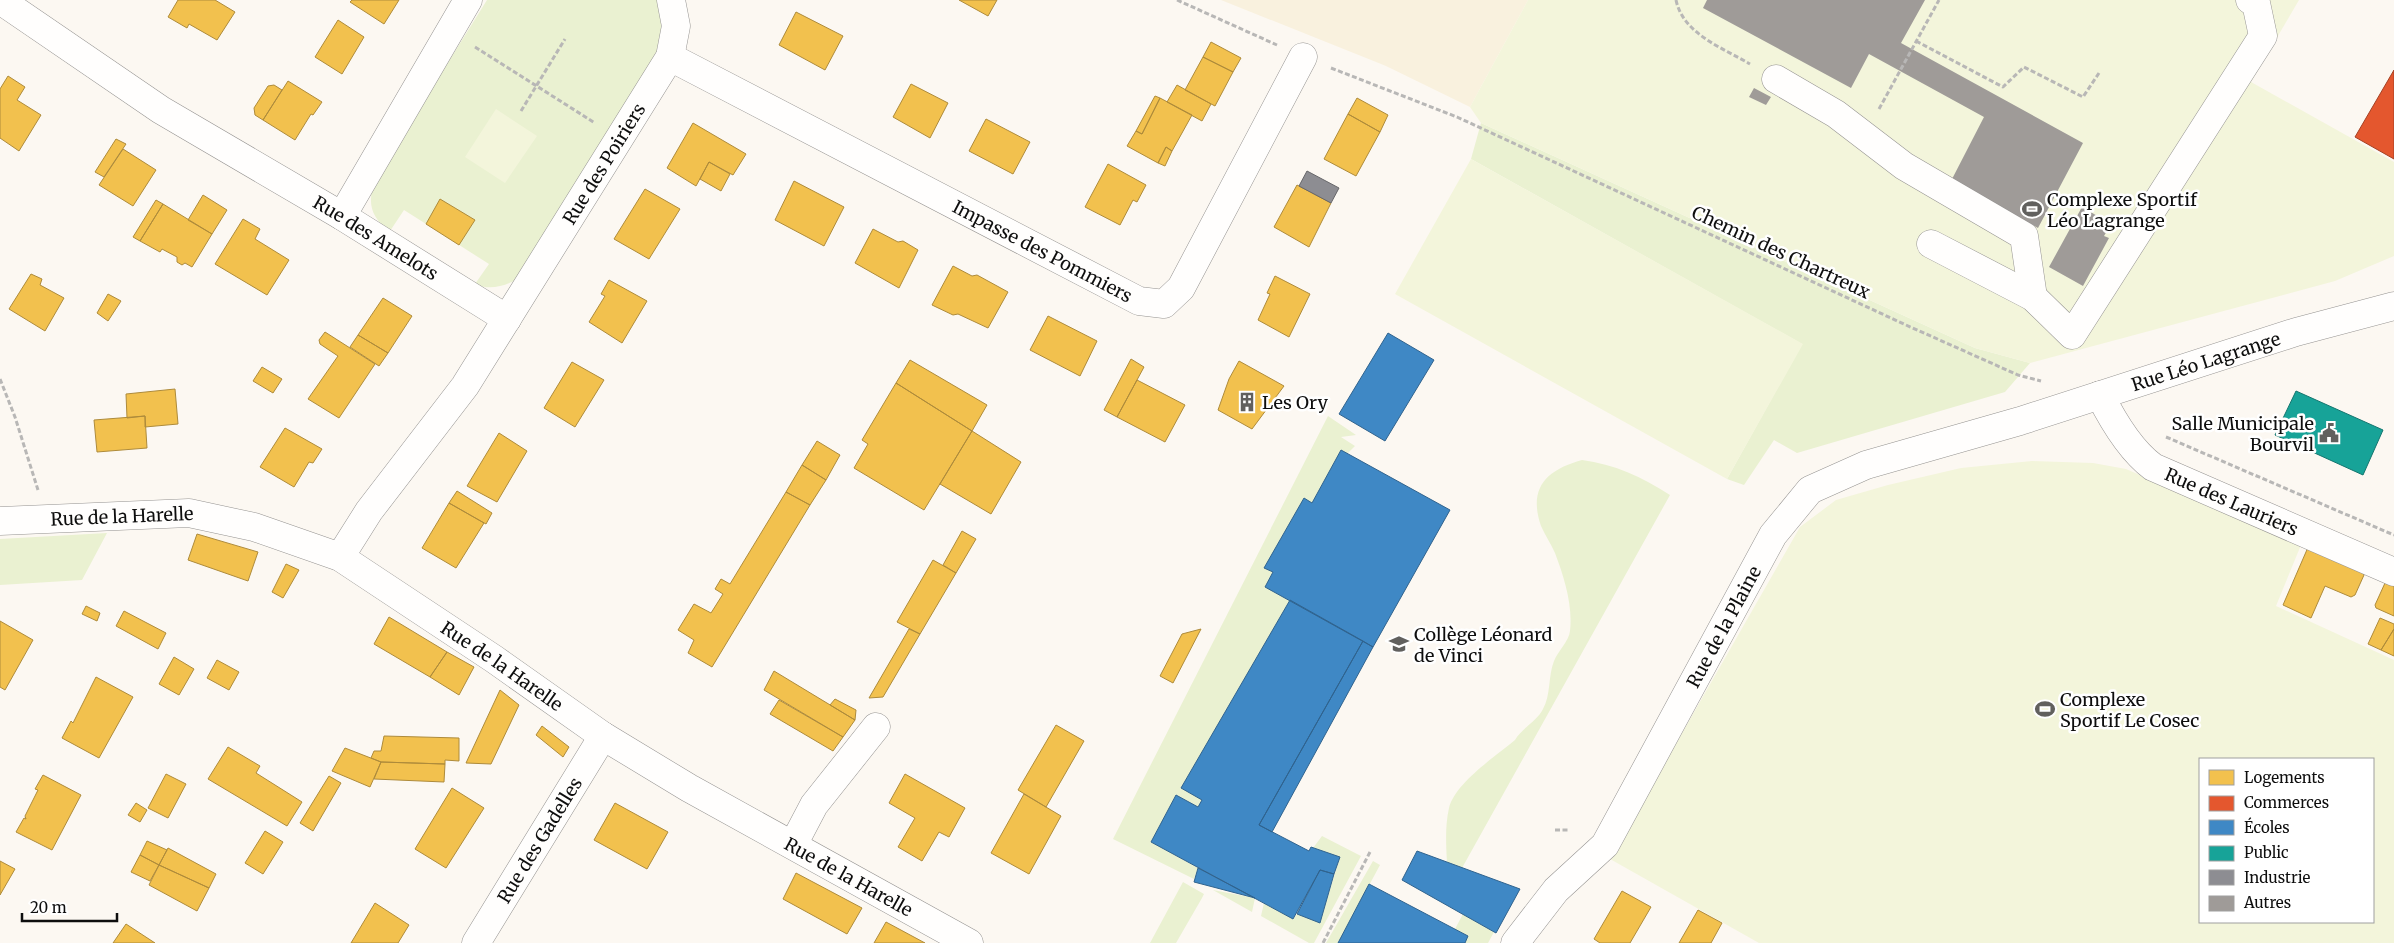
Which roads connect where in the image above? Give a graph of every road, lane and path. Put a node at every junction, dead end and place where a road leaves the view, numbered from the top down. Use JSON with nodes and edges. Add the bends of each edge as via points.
{"nodes":[{"id":1,"x":0,"y":0,"type":"edge"},
{"id":2,"x":468,"y":0,"type":"edge"},
{"id":3,"x":671,"y":0,"type":"edge"},
{"id":4,"x":1676,"y":0,"type":"edge"},
{"id":5,"x":1939,"y":0,"type":"edge"},
{"id":6,"x":2250,"y":0,"type":"edge"},
{"id":7,"x":450,"y":31,"type":"junction"},
{"id":8,"x":565,"y":39,"type":"dead end"},
{"id":9,"x":1916,"y":42,"type":"junction"},
{"id":10,"x":670,"y":57,"type":"junction"},
{"id":11,"x":1303,"y":57,"type":"dead end"},
{"id":12,"x":2099,"y":73,"type":"dead end"},
{"id":13,"x":1776,"y":78,"type":"joint"},
{"id":14,"x":537,"y":86,"type":"junction"},
{"id":15,"x":521,"y":111,"type":"dead end"},
{"id":16,"x":1457,"y":117,"type":"dead end"},
{"id":17,"x":601,"y":126,"type":"dead end"},
{"id":18,"x":1864,"y":136,"type":"junction"},
{"id":19,"x":342,"y":216,"type":"junction"},
{"id":20,"x":1932,"y":244,"type":"dead end"},
{"id":21,"x":2034,"y":297,"type":"junction"},
{"id":22,"x":2394,"y":306,"type":"edge"},
{"id":23,"x":507,"y":319,"type":"junction"},
{"id":24,"x":0,"y":379,"type":"edge"},
{"id":25,"x":2044,"y":382,"type":"dead end"},
{"id":26,"x":2100,"y":395,"type":"junction"},
{"id":27,"x":2020,"y":421,"type":"joint"},
{"id":28,"x":2164,"y":436,"type":"dead end"},
{"id":29,"x":38,"y":492,"type":"dead end"},
{"id":30,"x":0,"y":521,"type":"edge"},
{"id":31,"x":2394,"y":535,"type":"edge"},
{"id":32,"x":340,"y":557,"type":"junction"},
{"id":33,"x":2394,"y":572,"type":"edge"},
{"id":34,"x":876,"y":727,"type":"dead end"},
{"id":35,"x":603,"y":736,"type":"junction"},
{"id":36,"x":1555,"y":830,"type":"dead end"},
{"id":37,"x":1570,"y":830,"type":"dead end"},
{"id":38,"x":793,"y":845,"type":"junction"},
{"id":39,"x":1370,"y":852,"type":"dead end"},
{"id":40,"x":476,"y":943,"type":"edge"},
{"id":41,"x":969,"y":943,"type":"edge"},
{"id":42,"x":1323,"y":943,"type":"edge"},
{"id":43,"x":1515,"y":943,"type":"edge"}],
"edges":[{"from":1,"to":19,"type":"street","name":"Rue des Amelots","via":[[161,110]]},
{"from":2,"to":7,"type":"street"},
{"from":3,"to":10,"type":"street","name":"Rue des Poiriers","via":[[676,26]]},
{"from":4,"to":13,"type":"path","via":[[1681,17],[1695,31]]},
{"from":5,"to":9,"type":"path"},
{"from":6,"to":21,"type":"street","via":[[2256,3],[2263,36],[2072,335]]},
{"from":7,"to":14,"type":"path"},
{"from":7,"to":19,"type":"street"},
{"from":8,"to":14,"type":"path"},
{"from":9,"to":12,"type":"path","via":[[2004,87],[2024,67],[2083,97]]},
{"from":9,"to":18,"type":"path"},
{"from":10,"to":11,"type":"street","name":"Impasse des Pommiers","via":[[1139,301],[1164,304],[1181,288]]},
{"from":10,"to":23,"type":"street","name":"Rue des Poiriers"},
{"from":13,"to":18,"type":"street","via":[[1836,114]]},
{"from":14,"to":15,"type":"path"},
{"from":14,"to":17,"type":"path"},
{"from":16,"to":25,"type":"path","name":"Chemin des Chartreux","via":[[1915,329],[2018,375]]},
{"from":18,"to":21,"type":"street","via":[[1904,166],[2024,236]]},
{"from":19,"to":23,"type":"street","name":"Rue des Amelots"},
{"from":20,"to":21,"type":"street"},
{"from":22,"to":26,"type":"street","name":"Rue Léo Lagrange","via":[[2296,332]]},
{"from":23,"to":32,"type":"street","via":[[465,386],[369,511]]},
{"from":24,"to":29,"type":"path"},
{"from":26,"to":27,"type":"street","name":"Rue Léo Lagrange"},
{"from":26,"to":33,"type":"street","name":"Rue des Lauriers","via":[[2138,454],[2153,467]]},
{"from":27,"to":43,"type":"street","name":"Rue de la Plaine","via":[[1866,465],[1810,490],[1773,535],[1605,845],[1556,890]]},
{"from":28,"to":31,"type":"path"},
{"from":30,"to":32,"type":"street","name":"Rue de la Harelle","via":[[189,513],[254,527]]},
{"from":32,"to":35,"type":"street","name":"Rue de la Harelle"},
{"from":34,"to":38,"type":"street","via":[[814,805]]},
{"from":35,"to":38,"type":"street","name":"Rue de la Harelle"},
{"from":35,"to":40,"type":"street","name":"Rue des Gadelles"},
{"from":36,"to":37,"type":"path"},
{"from":38,"to":41,"type":"street","name":"Rue de la Harelle"},
{"from":39,"to":42,"type":"path"}]}
